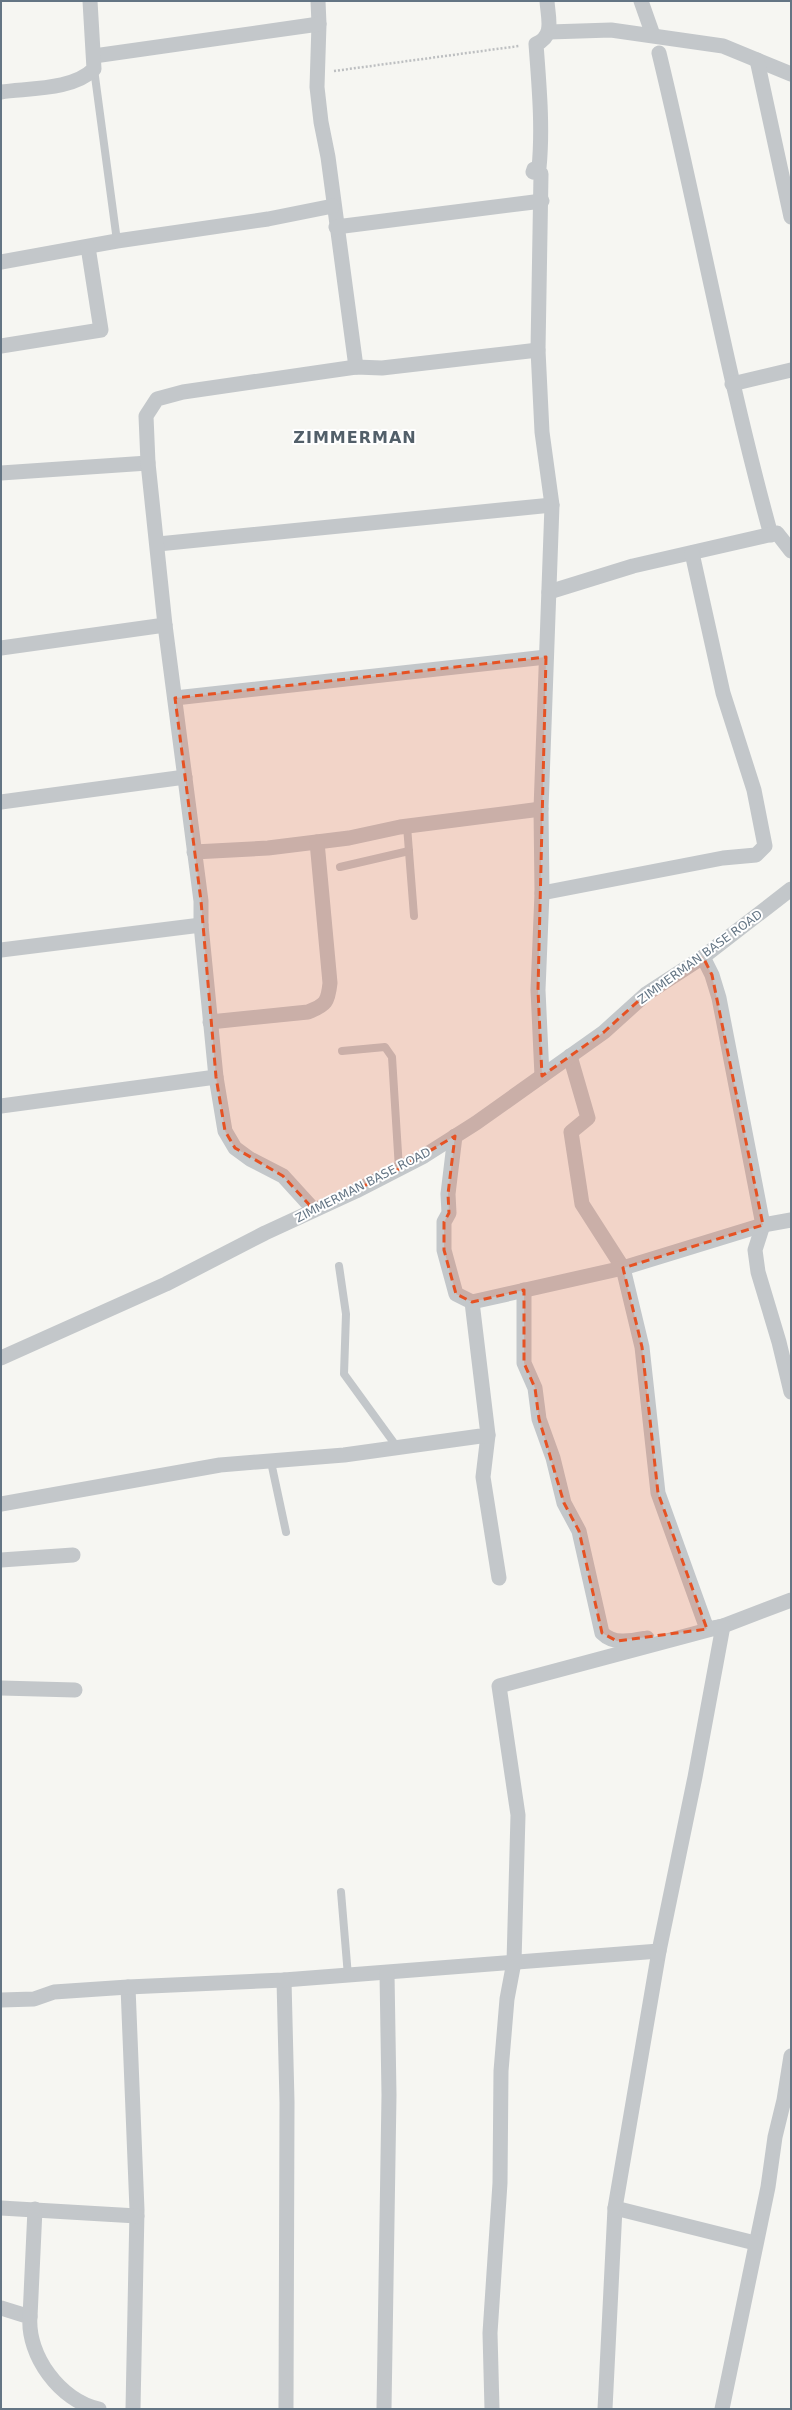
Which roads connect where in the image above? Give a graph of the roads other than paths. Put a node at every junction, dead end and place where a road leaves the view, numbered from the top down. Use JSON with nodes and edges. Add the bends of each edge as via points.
{"nodes":[{"id":1,"x":90,"y":1,"type":"edge"},
{"id":2,"x":318,"y":1,"type":"edge"},
{"id":3,"x":547,"y":1,"type":"edge"},
{"id":4,"x":641,"y":1,"type":"edge"},
{"id":5,"x":319,"y":24,"type":"junction"},
{"id":6,"x":550,"y":32,"type":"junction"},
{"id":7,"x":653,"y":35,"type":"junction"},
{"id":8,"x":659,"y":53,"type":"dead end"},
{"id":9,"x":757,"y":60,"type":"junction"},
{"id":10,"x":94,"y":63,"type":"junction"},
{"id":11,"x":791,"y":74,"type":"edge"},
{"id":12,"x":1,"y":92,"type":"edge"},
{"id":13,"x":542,"y":201,"type":"junction"},
{"id":14,"x":333,"y":206,"type":"junction"},
{"id":15,"x":791,"y":217,"type":"edge"},
{"id":16,"x":336,"y":227,"type":"junction"},
{"id":17,"x":117,"y":241,"type":"junction"},
{"id":18,"x":88,"y":247,"type":"junction"},
{"id":19,"x":1,"y":262,"type":"edge"},
{"id":20,"x":1,"y":346,"type":"edge"},
{"id":21,"x":538,"y":350,"type":"junction"},
{"id":22,"x":356,"y":367,"type":"junction"},
{"id":23,"x":791,"y":370,"type":"edge"},
{"id":24,"x":732,"y":384,"type":"junction"},
{"id":25,"x":148,"y":463,"type":"junction"},
{"id":26,"x":1,"y":473,"type":"edge"},
{"id":27,"x":552,"y":505,"type":"junction"},
{"id":28,"x":770,"y":534,"type":"junction"},
{"id":29,"x":158,"y":544,"type":"junction"},
{"id":30,"x":791,"y":551,"type":"edge"},
{"id":31,"x":692,"y":553,"type":"junction"},
{"id":32,"x":549,"y":592,"type":"junction"},
{"id":33,"x":165,"y":625,"type":"junction"},
{"id":34,"x":1,"y":648,"type":"edge"},
{"id":35,"x":546,"y":657,"type":"junction"},
{"id":36,"x":175,"y":698,"type":"junction"},
{"id":37,"x":185,"y":777,"type":"junction"},
{"id":38,"x":1,"y":802,"type":"edge"},
{"id":39,"x":541,"y":809,"type":"junction"},
{"id":40,"x":407,"y":826,"type":"junction"},
{"id":41,"x":317,"y":842,"type":"junction"},
{"id":42,"x":409,"y":851,"type":"junction"},
{"id":43,"x":194,"y":852,"type":"junction"},
{"id":44,"x":340,"y":867,"type":"dead end"},
{"id":45,"x":791,"y":889,"type":"edge"},
{"id":46,"x":542,"y":893,"type":"junction"},
{"id":47,"x":414,"y":916,"type":"dead end"},
{"id":48,"x":201,"y":925,"type":"junction"},
{"id":49,"x":1,"y":950,"type":"edge"},
{"id":50,"x":703,"y":957,"type":"junction"},
{"id":51,"x":210,"y":1022,"type":"junction"},
{"id":52,"x":342,"y":1051,"type":"dead end"},
{"id":53,"x":570,"y":1056,"type":"junction"},
{"id":54,"x":542,"y":1076,"type":"junction"},
{"id":55,"x":216,"y":1077,"type":"junction"},
{"id":56,"x":1,"y":1106,"type":"edge"},
{"id":57,"x":456,"y":1136,"type":"junction"},
{"id":58,"x":399,"y":1169,"type":"junction"},
{"id":59,"x":314,"y":1210,"type":"junction"},
{"id":60,"x":791,"y":1220,"type":"edge"},
{"id":61,"x":764,"y":1225,"type":"junction"},
{"id":62,"x":339,"y":1266,"type":"dead end"},
{"id":63,"x":623,"y":1268,"type":"junction"},
{"id":64,"x":524,"y":1290,"type":"junction"},
{"id":65,"x":472,"y":1302,"type":"junction"},
{"id":66,"x":1,"y":1358,"type":"edge"},
{"id":67,"x":791,"y":1392,"type":"edge"},
{"id":68,"x":488,"y":1435,"type":"junction"},
{"id":69,"x":397,"y":1447,"type":"junction"},
{"id":70,"x":272,"y":1462,"type":"junction"},
{"id":71,"x":1,"y":1504,"type":"edge"},
{"id":72,"x":286,"y":1532,"type":"dead end"},
{"id":73,"x":73,"y":1555,"type":"dead end"},
{"id":74,"x":1,"y":1560,"type":"edge"},
{"id":75,"x":499,"y":1578,"type":"dead end"},
{"id":76,"x":791,"y":1600,"type":"edge"},
{"id":77,"x":723,"y":1626,"type":"junction"},
{"id":78,"x":707,"y":1629,"type":"junction"},
{"id":79,"x":1,"y":1688,"type":"edge"},
{"id":80,"x":75,"y":1690,"type":"dead end"},
{"id":81,"x":341,"y":1892,"type":"dead end"},
{"id":82,"x":659,"y":1951,"type":"junction"},
{"id":83,"x":514,"y":1962,"type":"junction"},
{"id":84,"x":388,"y":1973,"type":"junction"},
{"id":85,"x":348,"y":1976,"type":"junction"},
{"id":86,"x":284,"y":1980,"type":"junction"},
{"id":87,"x":128,"y":1987,"type":"junction"},
{"id":88,"x":1,"y":2000,"type":"edge"},
{"id":89,"x":791,"y":2056,"type":"edge"},
{"id":90,"x":1,"y":2208,"type":"edge"},
{"id":91,"x":615,"y":2208,"type":"junction"},
{"id":92,"x":35,"y":2209,"type":"junction"},
{"id":93,"x":137,"y":2216,"type":"junction"},
{"id":94,"x":755,"y":2243,"type":"junction"},
{"id":95,"x":1,"y":2308,"type":"edge"},
{"id":96,"x":30,"y":2317,"type":"junction"},
{"id":97,"x":99,"y":2409,"type":"edge"},
{"id":98,"x":133,"y":2409,"type":"edge"},
{"id":99,"x":286,"y":2409,"type":"edge"},
{"id":100,"x":384,"y":2409,"type":"edge"},
{"id":101,"x":492,"y":2409,"type":"edge"},
{"id":102,"x":605,"y":2409,"type":"edge"},
{"id":103,"x":722,"y":2409,"type":"edge"}],
"edges":[{"from":1,"to":10,"type":"street"},
{"from":2,"to":5,"type":"street"},
{"from":3,"to":6,"type":"street"},
{"from":4,"to":7,"type":"street"},
{"from":5,"to":10,"type":"street"},
{"from":5,"to":14,"type":"street","via":[[317,87]]},
{"from":6,"to":7,"type":"street","via":[[611,30]]},
{"from":6,"to":13,"type":"street","via":[[536,44],[540,152],[539,168],[533,172],[541,174]]},
{"from":7,"to":9,"type":"street","via":[[723,46]]},
{"from":8,"to":24,"type":"street","via":[[689,176]]},
{"from":9,"to":11,"type":"street"},
{"from":9,"to":15,"type":"street"},
{"from":10,"to":12,"type":"street","via":[[86,78],[62,84]]},
{"from":10,"to":17,"type":"lane"},
{"from":13,"to":16,"type":"street"},
{"from":13,"to":21,"type":"street"},
{"from":14,"to":16,"type":"street"},
{"from":14,"to":17,"type":"street","via":[[268,219]]},
{"from":16,"to":22,"type":"street"},
{"from":17,"to":18,"type":"street"},
{"from":18,"to":19,"type":"street"},
{"from":18,"to":20,"type":"street","via":[[101,330]]},
{"from":21,"to":22,"type":"street","via":[[382,368]]},
{"from":21,"to":27,"type":"street","via":[[542,432]]},
{"from":22,"to":25,"type":"street","via":[[182,392],[157,399],[146,416]]},
{"from":23,"to":24,"type":"street"},
{"from":24,"to":28,"type":"street"},
{"from":25,"to":26,"type":"street"},
{"from":25,"to":29,"type":"street"},
{"from":27,"to":29,"type":"street"},
{"from":27,"to":32,"type":"street"},
{"from":28,"to":30,"type":"street","via":[[777,533]]},
{"from":28,"to":31,"type":"street"},
{"from":29,"to":33,"type":"street"},
{"from":31,"to":32,"type":"street","via":[[626,568]]},
{"from":31,"to":46,"type":"street","via":[[723,693],[754,790],[765,846],[756,855],[723,858]]},
{"from":32,"to":35,"type":"street"},
{"from":33,"to":34,"type":"street"},
{"from":33,"to":36,"type":"street"},
{"from":35,"to":36,"type":"street"},
{"from":35,"to":39,"type":"street"},
{"from":36,"to":37,"type":"street"},
{"from":37,"to":38,"type":"street"},
{"from":37,"to":43,"type":"street"},
{"from":39,"to":40,"type":"street"},
{"from":39,"to":46,"type":"street"},
{"from":40,"to":41,"type":"street"},
{"from":40,"to":42,"type":"lane"},
{"from":41,"to":43,"type":"street"},
{"from":41,"to":51,"type":"street","via":[[330,983],[328,999],[308,1012]]},
{"from":42,"to":44,"type":"lane"},
{"from":42,"to":47,"type":"lane"},
{"from":43,"to":48,"type":"street","via":[[201,901]]},
{"from":45,"to":50,"type":"street","name":"ZIMMERMAN BASE ROAD"},
{"from":46,"to":54,"type":"street","via":[[538,990]]},
{"from":48,"to":49,"type":"street"},
{"from":48,"to":51,"type":"street"},
{"from":50,"to":53,"type":"street","name":"ZIMMERMAN BASE ROAD","via":[[646,994],[604,1032]]},
{"from":50,"to":61,"type":"street","via":[[719,998]]},
{"from":51,"to":55,"type":"street"},
{"from":52,"to":58,"type":"lane","via":[[385,1047],[392,1058]]},
{"from":53,"to":54,"type":"street","name":"ZIMMERMAN BASE ROAD"},
{"from":53,"to":63,"type":"street","via":[[588,1118],[571,1132],[582,1204]]},
{"from":54,"to":57,"type":"street","name":"ZIMMERMAN BASE ROAD"},
{"from":55,"to":56,"type":"street"},
{"from":55,"to":59,"type":"street","via":[[225,1131],[235,1148],[283,1176]]},
{"from":57,"to":58,"type":"street","name":"ZIMMERMAN BASE ROAD"},
{"from":57,"to":65,"type":"street","via":[[448,1194],[449,1213],[444,1222],[444,1250],[456,1294]]},
{"from":58,"to":59,"type":"street","name":"ZIMMERMAN BASE ROAD"},
{"from":59,"to":66,"type":"street","name":"ZIMMERMAN BASE ROAD","via":[[166,1284]]},
{"from":60,"to":61,"type":"street"},
{"from":61,"to":63,"type":"street"},
{"from":61,"to":67,"type":"street","via":[[755,1250],[758,1272]]},
{"from":62,"to":69,"type":"lane","via":[[346,1314],[344,1374]]},
{"from":63,"to":64,"type":"street"},
{"from":63,"to":78,"type":"street","via":[[642,1347],[658,1493]]},
{"from":64,"to":65,"type":"street"},
{"from":64,"to":78,"type":"street","via":[[524,1363],[535,1388],[539,1419],[564,1503],[579,1531],[602,1633],[608,1639],[631,1641]]},
{"from":65,"to":68,"type":"street"},
{"from":68,"to":69,"type":"street"},
{"from":68,"to":75,"type":"street","via":[[483,1477]]},
{"from":69,"to":70,"type":"street"},
{"from":70,"to":71,"type":"street","via":[[220,1465]]},
{"from":70,"to":72,"type":"lane"},
{"from":73,"to":74,"type":"street"},
{"from":76,"to":77,"type":"street"},
{"from":77,"to":78,"type":"street"},
{"from":77,"to":82,"type":"street"},
{"from":77,"to":83,"type":"street","via":[[499,1686],[518,1815]]},
{"from":79,"to":80,"type":"street"},
{"from":81,"to":85,"type":"lane"},
{"from":82,"to":83,"type":"street"},
{"from":82,"to":91,"type":"street"},
{"from":83,"to":84,"type":"street"},
{"from":83,"to":101,"type":"street","via":[[507,1999],[501,2071],[500,2183],[490,2333]]},
{"from":84,"to":85,"type":"street"},
{"from":84,"to":100,"type":"street","via":[[389,2094]]},
{"from":85,"to":86,"type":"street"},
{"from":86,"to":87,"type":"street"},
{"from":86,"to":99,"type":"street","via":[[287,2102]]},
{"from":87,"to":88,"type":"street","via":[[54,1992],[34,1999]]},
{"from":87,"to":93,"type":"street"},
{"from":89,"to":94,"type":"street","via":[[768,2188]]},
{"from":90,"to":92,"type":"street"},
{"from":91,"to":94,"type":"street"},
{"from":91,"to":102,"type":"street"},
{"from":92,"to":93,"type":"street"},
{"from":92,"to":96,"type":"street"},
{"from":93,"to":98,"type":"street"},
{"from":94,"to":103,"type":"street"},
{"from":95,"to":96,"type":"street"},
{"from":96,"to":97,"type":"street","via":[[29,2331],[45,2370],[68,2394],[92,2408]]}]}
